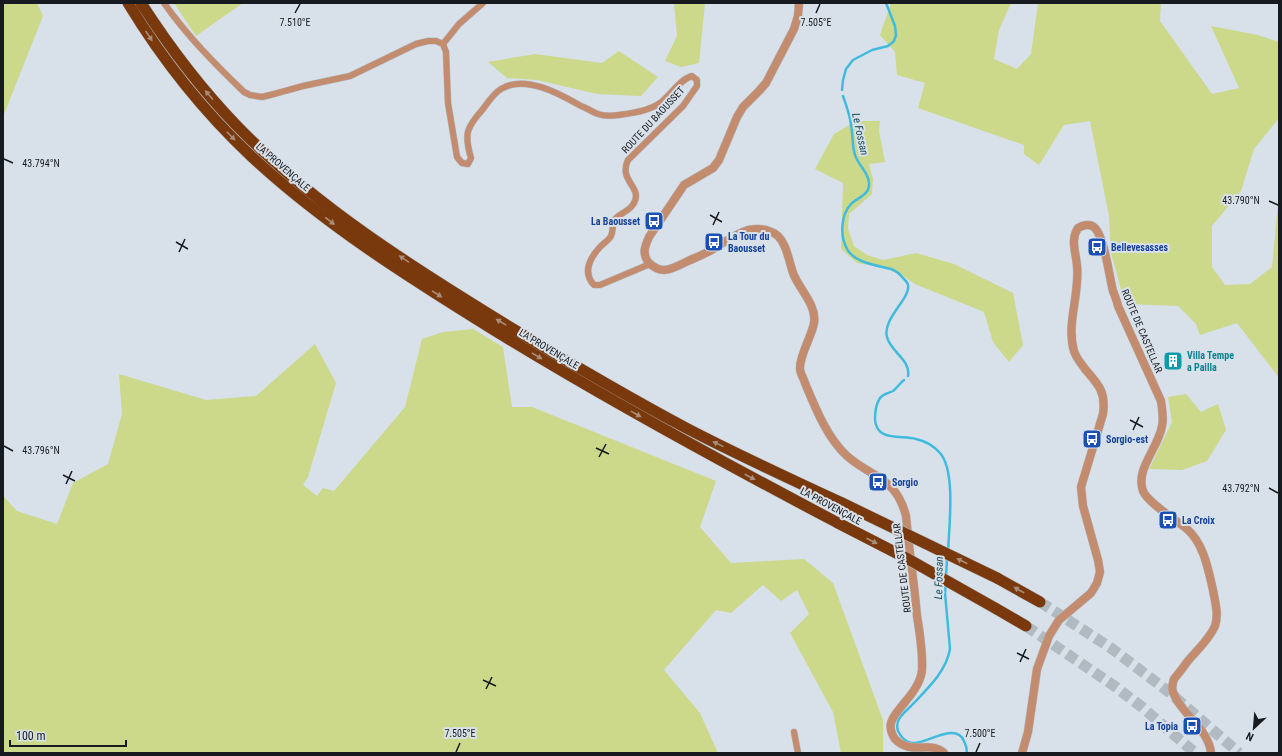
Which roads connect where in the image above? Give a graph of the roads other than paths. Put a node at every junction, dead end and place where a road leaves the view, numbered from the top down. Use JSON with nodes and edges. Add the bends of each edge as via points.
{"nodes":[{"id":1,"x":128,"y":3,"type":"edge"},
{"id":2,"x":141,"y":3,"type":"edge"},
{"id":3,"x":164,"y":3,"type":"edge"},
{"id":4,"x":483,"y":3,"type":"edge"},
{"id":5,"x":799,"y":3,"type":"edge"},
{"id":6,"x":443,"y":44,"type":"junction"},
{"id":7,"x":650,"y":264,"type":"junction"},
{"id":8,"x":470,"y":309,"type":"junction"},
{"id":9,"x":1040,"y":602,"type":"tunnel mouth"},
{"id":10,"x":1026,"y":626,"type":"tunnel mouth"},
{"id":11,"x":794,"y":732,"type":"dead end"},
{"id":12,"x":798,"y":753,"type":"edge"},
{"id":13,"x":944,"y":753,"type":"edge"},
{"id":14,"x":1022,"y":753,"type":"edge"},
{"id":15,"x":1211,"y":753,"type":"edge"}],
"edges":[{"from":1,"to":8,"type":"highway","name":"LA PROVENÇALE","one_way":true,"via":[[191,92],[250,155],[337,226],[398,268]]},
{"from":8,"to":2,"type":"highway","name":"LA PROVENÇALE","one_way":true,"via":[[326,204],[273,160],[238,127],[190,74]]},
{"from":3,"to":6,"type":"street","via":[[189,35],[244,92],[262,97],[350,76],[416,44],[436,41]]},
{"from":4,"to":6,"type":"street","via":[[459,24]]},
{"from":5,"to":7,"type":"street","via":[[794,29],[766,83],[737,117],[719,160],[713,168],[684,185],[650,237],[644,252]]},
{"from":6,"to":7,"type":"street","name":"ROUTE DU BAOUSSET","via":[[446,52],[448,103],[457,157],[462,163],[468,164],[471,158],[466,142],[471,124],[500,89],[509,85],[530,84],[555,92],[597,114],[606,116],[644,110],[659,104],[686,78],[692,76],[697,80],[697,86],[682,106],[628,160],[625,167],[626,175],[636,193],[635,201],[615,219],[611,237],[592,257],[588,274],[594,285],[600,285]]},
{"from":7,"to":13,"type":"street","name":"ROUTE DE CASTELLAR","via":[[664,270],[676,267],[747,230],[769,231],[778,236],[784,244],[794,274],[814,313],[814,322],[800,369],[808,390],[826,430],[836,445],[892,488],[903,505],[906,516],[922,672],[917,686],[891,720],[890,728],[895,738],[910,750],[937,748]]},
{"from":9,"to":8,"type":"highway","name":"LA PROVENÇALE","one_way":true,"bridge":true,"via":[[997,578],[688,429]]},
{"from":8,"to":10,"type":"highway","name":"LA PROVENÇALE","one_way":true,"bridge":true,"via":[[602,395]]},
{"from":11,"to":12,"type":"street"},
{"from":14,"to":15,"type":"street","name":"ROUTE DE CASTELLAR","via":[[1028,732],[1037,669],[1049,636],[1059,620],[1091,593],[1100,572],[1083,506],[1081,487],[1105,403],[1095,380],[1074,351],[1071,333],[1077,268],[1074,236],[1078,228],[1085,225],[1092,227],[1099,234],[1118,306],[1162,407],[1162,426],[1142,474],[1144,492],[1149,500],[1188,530],[1196,540],[1206,562],[1217,608],[1214,626],[1174,679],[1172,686],[1180,704],[1205,736]]}]}
